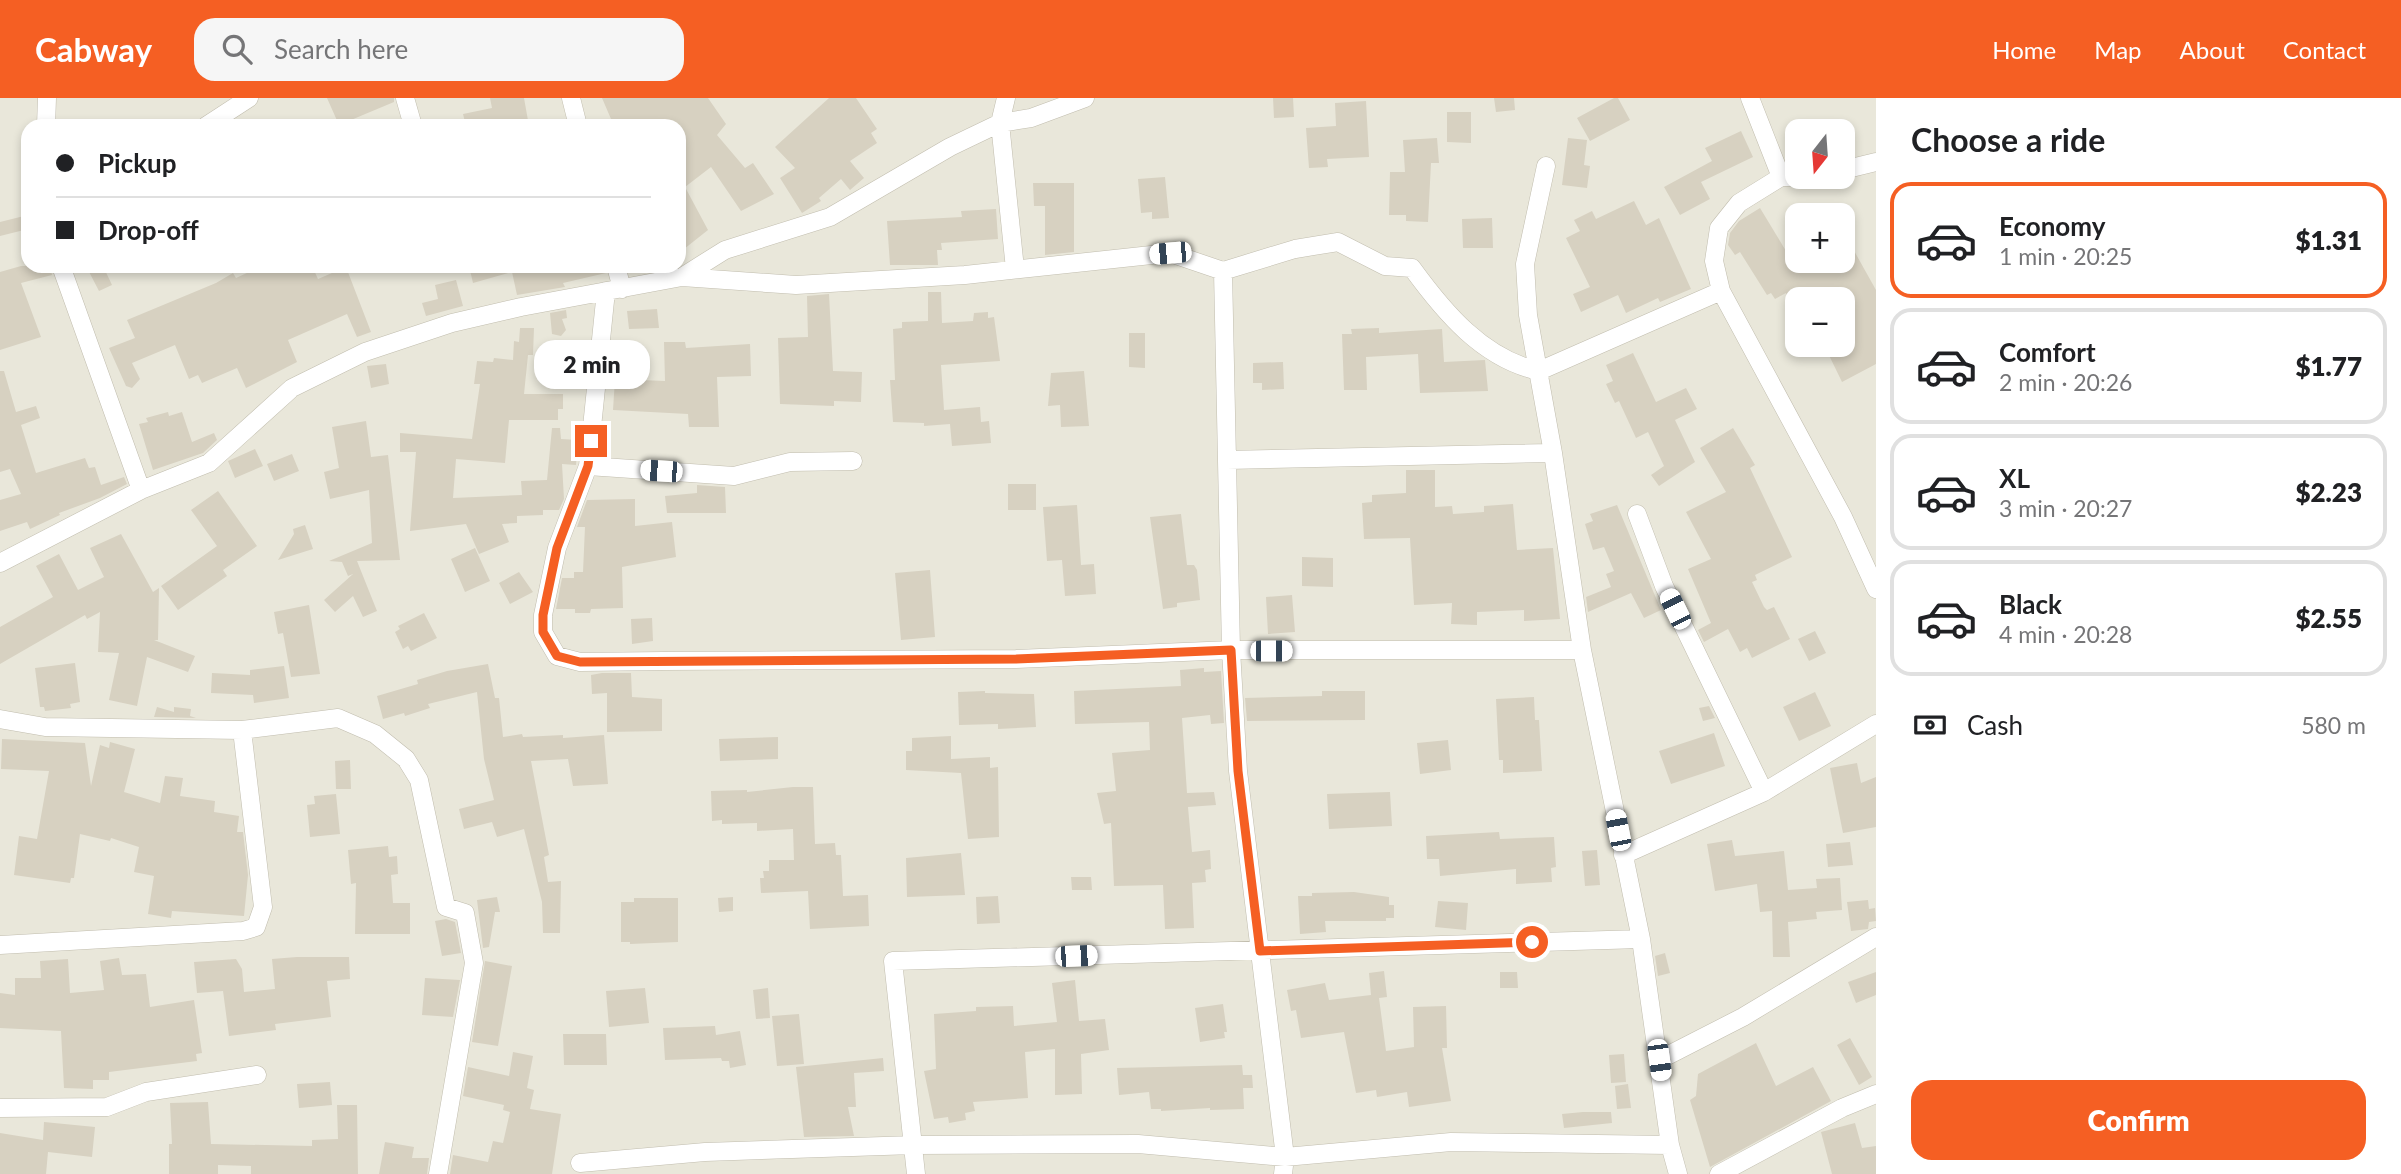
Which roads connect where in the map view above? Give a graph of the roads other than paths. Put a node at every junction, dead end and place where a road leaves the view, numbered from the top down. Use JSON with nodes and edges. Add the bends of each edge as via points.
{"nodes":[{"id":1,"x":47,"y":98,"type":"edge"},
{"id":2,"x":405,"y":98,"type":"edge"},
{"id":3,"x":571,"y":98,"type":"edge"},
{"id":4,"x":1006,"y":98,"type":"edge"},
{"id":5,"x":1085,"y":98,"type":"edge"},
{"id":6,"x":1750,"y":98,"type":"edge"},
{"id":7,"x":242,"y":100,"type":"edge"},
{"id":8,"x":46,"y":119,"type":"edge"},
{"id":9,"x":216,"y":119,"type":"edge"},
{"id":10,"x":412,"y":119,"type":"edge"},
{"id":11,"x":576,"y":119,"type":"edge"},
{"id":12,"x":1000,"y":123,"type":"junction"},
{"id":13,"x":1875,"y":164,"type":"edge"},
{"id":14,"x":1546,"y":166,"type":"dead end"},
{"id":15,"x":1855,"y":168,"type":"edge"},
{"id":16,"x":1785,"y":169,"type":"edge"},
{"id":17,"x":1785,"y":179,"type":"edge"},
{"id":18,"x":1015,"y":269,"type":"junction"},
{"id":19,"x":1223,"y":271,"type":"junction"},
{"id":20,"x":64,"y":273,"type":"edge"},
{"id":21,"x":615,"y":273,"type":"edge"},
{"id":22,"x":682,"y":277,"type":"junction"},
{"id":23,"x":614,"y":290,"type":"junction"},
{"id":24,"x":1721,"y":291,"type":"junction"},
{"id":25,"x":1539,"y":371,"type":"junction"},
{"id":26,"x":1553,"y":453,"type":"junction"},
{"id":27,"x":1227,"y":460,"type":"junction"},
{"id":28,"x":853,"y":461,"type":"dead end"},
{"id":29,"x":588,"y":466,"type":"junction"},
{"id":30,"x":141,"y":490,"type":"junction"},
{"id":31,"x":1637,"y":514,"type":"dead end"},
{"id":32,"x":0,"y":563,"type":"edge"},
{"id":33,"x":1876,"y":589,"type":"edge"},
{"id":34,"x":1231,"y":650,"type":"junction"},
{"id":35,"x":1582,"y":650,"type":"junction"},
{"id":36,"x":0,"y":719,"type":"edge"},
{"id":37,"x":1876,"y":724,"type":"edge"},
{"id":38,"x":243,"y":730,"type":"junction"},
{"id":39,"x":1764,"y":792,"type":"junction"},
{"id":40,"x":1623,"y":855,"type":"junction"},
{"id":41,"x":1876,"y":937,"type":"edge"},
{"id":42,"x":1641,"y":939,"type":"junction"},
{"id":43,"x":0,"y":945,"type":"edge"},
{"id":44,"x":1260,"y":951,"type":"junction"},
{"id":45,"x":1659,"y":1060,"type":"junction"},
{"id":46,"x":257,"y":1075,"type":"dead end"},
{"id":47,"x":1876,"y":1094,"type":"edge"},
{"id":48,"x":0,"y":1108,"type":"edge"},
{"id":49,"x":914,"y":1145,"type":"junction"},
{"id":50,"x":1670,"y":1145,"type":"junction"},
{"id":51,"x":580,"y":1163,"type":"dead end"},
{"id":52,"x":1284,"y":1165,"type":"edge"},
{"id":53,"x":438,"y":1174,"type":"edge"},
{"id":54,"x":916,"y":1174,"type":"edge"},
{"id":55,"x":1678,"y":1174,"type":"edge"},
{"id":56,"x":1719,"y":1174,"type":"edge"}],
"edges":[{"from":1,"to":8,"type":"street"},
{"from":2,"to":10,"type":"street"},
{"from":3,"to":11,"type":"street"},
{"from":4,"to":12,"type":"street"},
{"from":5,"to":12,"type":"street","via":[[1031,118]]},
{"from":6,"to":16,"type":"street"},
{"from":7,"to":9,"type":"street"},
{"from":12,"to":18,"type":"street"},
{"from":12,"to":22,"type":"street","via":[[830,217],[725,250]]},
{"from":13,"to":15,"type":"street"},
{"from":14,"to":25,"type":"street","via":[[1525,264],[1528,315]]},
{"from":17,"to":24,"type":"street","via":[[1739,203],[1718,228],[1714,261]]},
{"from":18,"to":19,"type":"street","via":[[1170,253]]},
{"from":18,"to":22,"type":"street","via":[[796,285]]},
{"from":19,"to":25,"type":"street","via":[[1295,249],[1338,242],[1385,266],[1412,268],[1450,319],[1513,366]]},
{"from":19,"to":27,"type":"street"},
{"from":20,"to":30,"type":"street"},
{"from":21,"to":23,"type":"street"},
{"from":22,"to":23,"type":"street"},
{"from":23,"to":29,"type":"street"},
{"from":23,"to":30,"type":"street","via":[[452,323],[365,352],[292,388],[209,463]]},
{"from":24,"to":25,"type":"street"},
{"from":24,"to":33,"type":"street","via":[[1843,517]]},
{"from":25,"to":26,"type":"street"},
{"from":26,"to":27,"type":"street"},
{"from":26,"to":35,"type":"street"},
{"from":27,"to":34,"type":"street"},
{"from":28,"to":29,"type":"street","via":[[790,462],[734,476]]},
{"from":29,"to":34,"type":"street","via":[[557,548],[543,615],[543,632],[557,656],[580,662],[1002,659]]},
{"from":30,"to":32,"type":"street"},
{"from":31,"to":39,"type":"street","via":[[1664,586]]},
{"from":34,"to":35,"type":"street"},
{"from":34,"to":44,"type":"street","via":[[1238,771]]},
{"from":35,"to":40,"type":"street"},
{"from":36,"to":38,"type":"street","via":[[45,727]]},
{"from":37,"to":39,"type":"street"},
{"from":38,"to":43,"type":"street","via":[[264,907],[256,927]]},
{"from":38,"to":53,"type":"street","via":[[338,718],[374,734],[406,759],[419,780],[446,907],[465,913],[474,963]]},
{"from":39,"to":40,"type":"street"},
{"from":40,"to":42,"type":"street"},
{"from":41,"to":45,"type":"street","via":[[1743,1017]]},
{"from":42,"to":44,"type":"street"},
{"from":42,"to":45,"type":"street"},
{"from":44,"to":49,"type":"street","via":[[893,961]]},
{"from":44,"to":52,"type":"street"},
{"from":45,"to":50,"type":"street"},
{"from":46,"to":48,"type":"street","via":[[146,1092],[107,1107]]},
{"from":47,"to":56,"type":"street"},
{"from":49,"to":51,"type":"street","via":[[705,1152]]},
{"from":49,"to":52,"type":"street","via":[[1138,1144]]},
{"from":49,"to":54,"type":"street"},
{"from":50,"to":52,"type":"street","via":[[1451,1142]]},
{"from":50,"to":55,"type":"street"}]}
